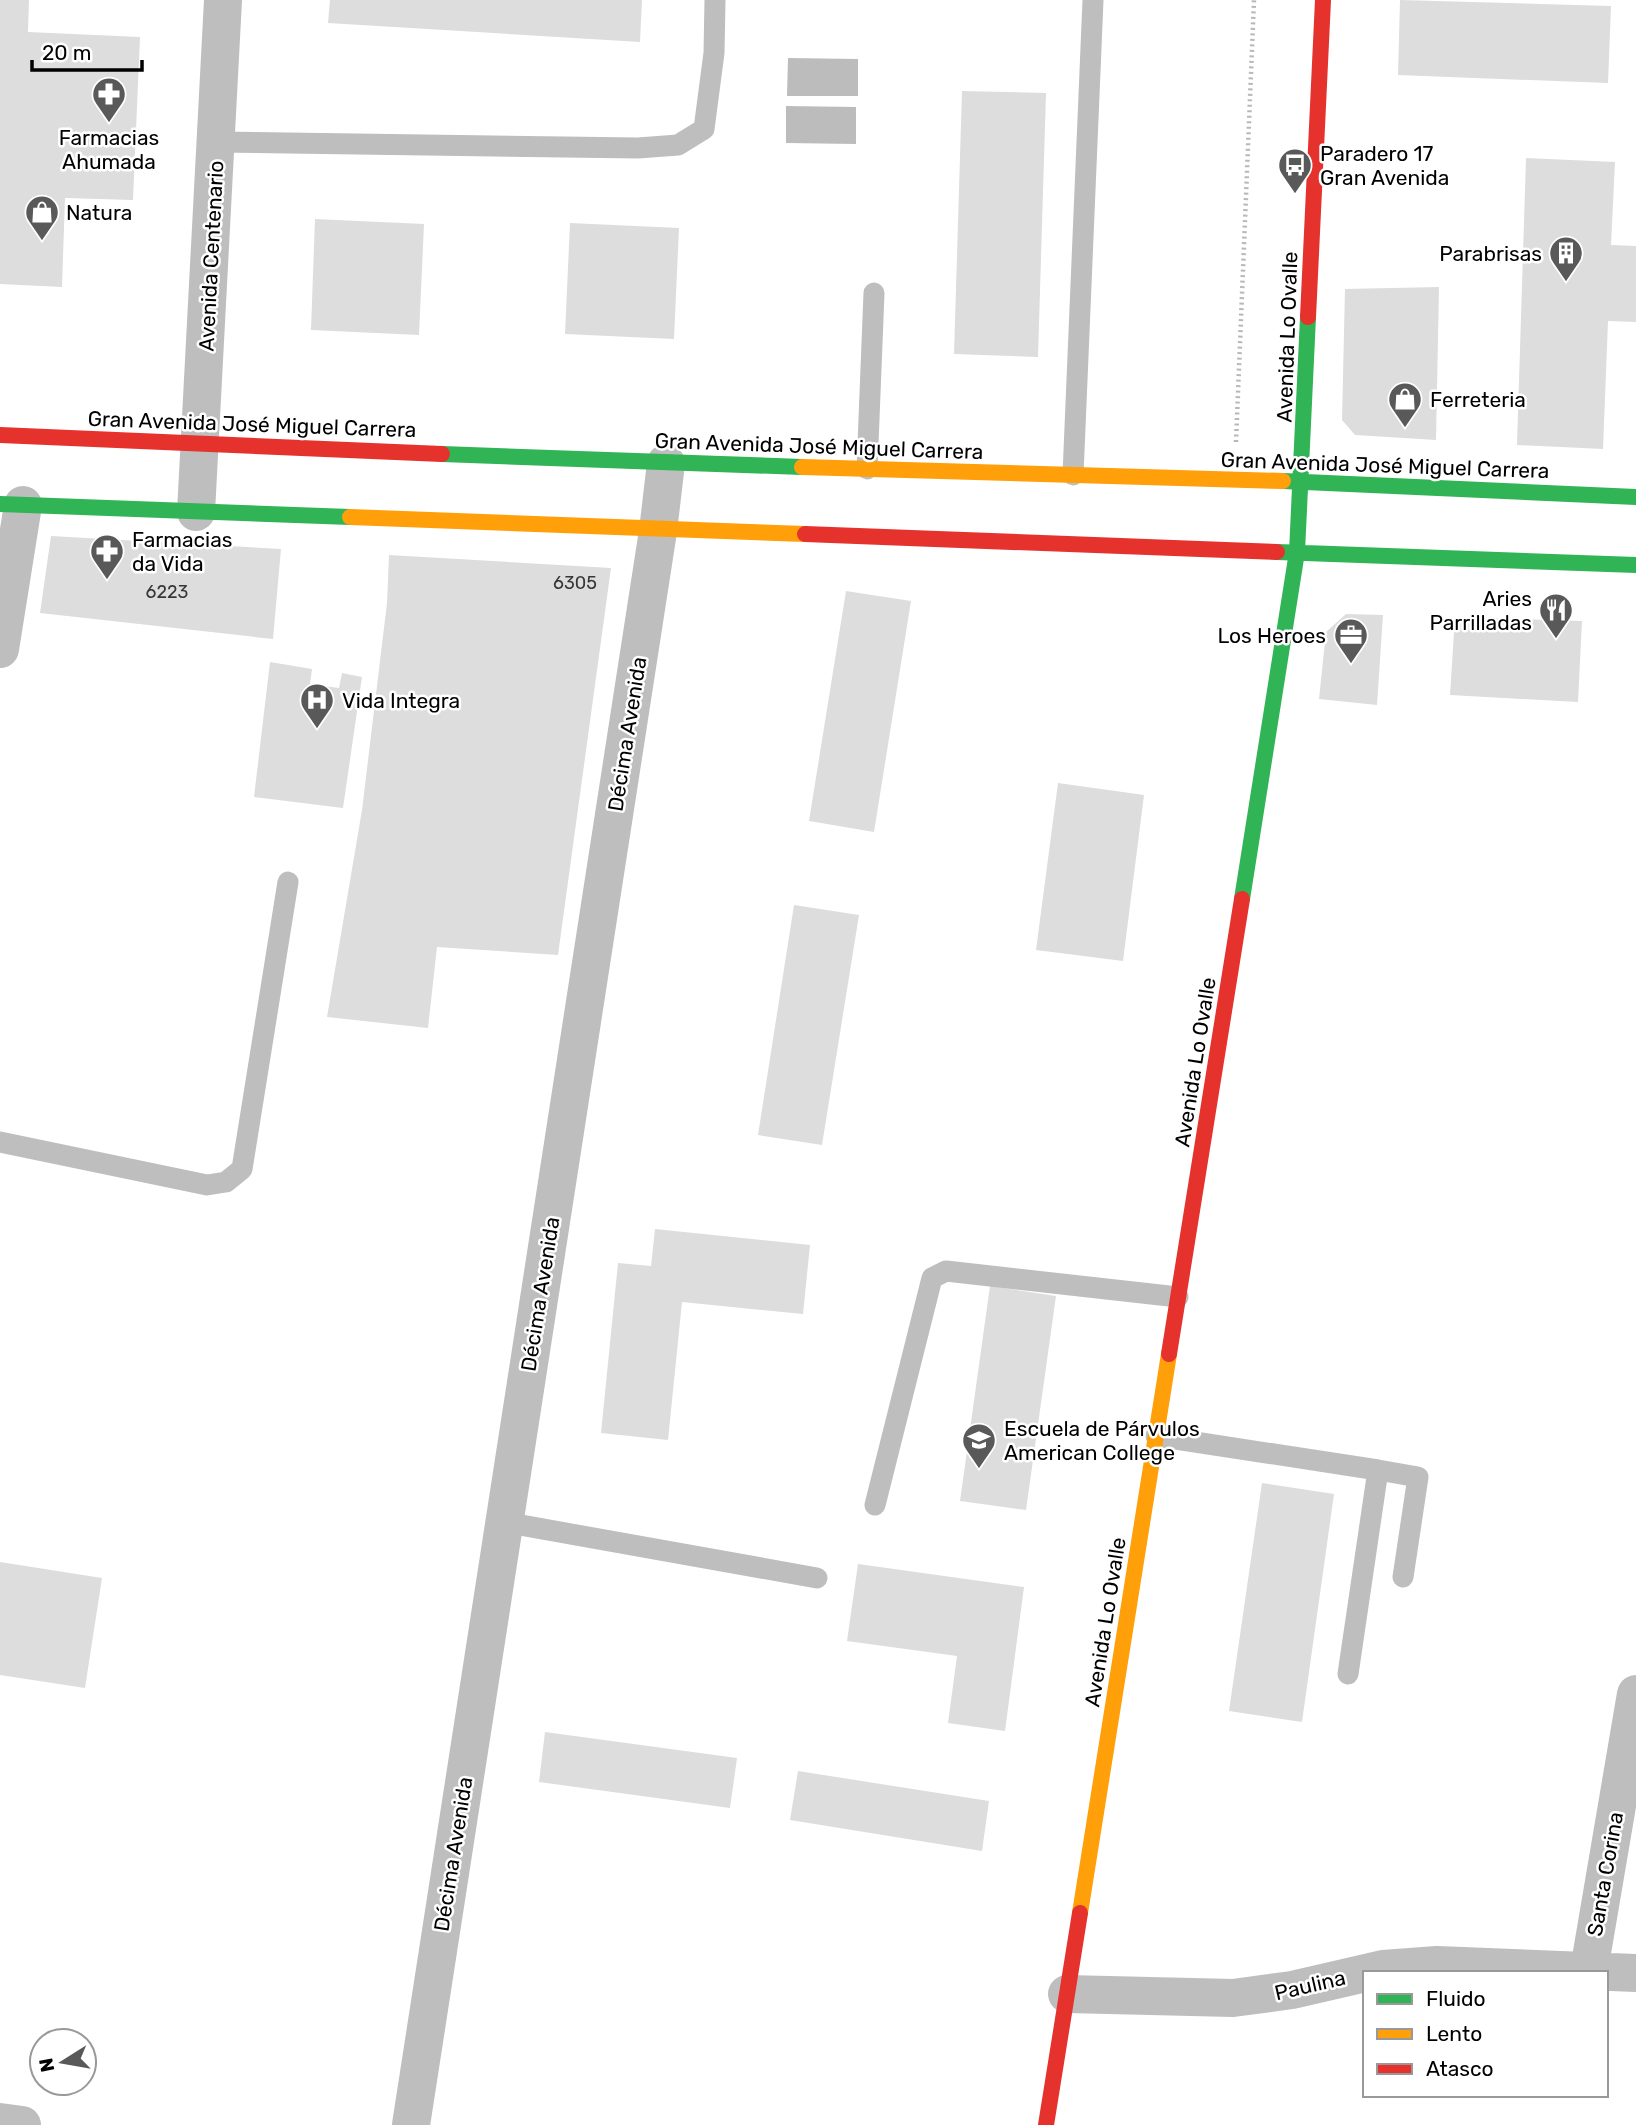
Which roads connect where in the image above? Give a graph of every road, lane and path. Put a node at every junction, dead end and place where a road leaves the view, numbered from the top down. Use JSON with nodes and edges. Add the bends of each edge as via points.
{"nodes":[{"id":1,"x":223,"y":0,"type":"edge"},
{"id":2,"x":715,"y":0,"type":"edge"},
{"id":3,"x":1093,"y":0,"type":"edge"},
{"id":4,"x":1254,"y":0,"type":"edge"},
{"id":5,"x":1323,"y":0,"type":"edge"},
{"id":6,"x":216,"y":142,"type":"junction"},
{"id":7,"x":874,"y":293,"type":"dead end"},
{"id":8,"x":0,"y":435,"type":"edge"},
{"id":9,"x":202,"y":442,"type":"junction"},
{"id":10,"x":1236,"y":456,"type":"dead end"},
{"id":11,"x":666,"y":463,"type":"junction"},
{"id":12,"x":867,"y":469,"type":"junction"},
{"id":13,"x":1073,"y":475,"type":"junction"},
{"id":14,"x":1302,"y":482,"type":"junction"},
{"id":15,"x":1636,"y":497,"type":"edge"},
{"id":16,"x":12,"y":505,"type":"edge"},
{"id":17,"x":196,"y":512,"type":"junction"},
{"id":18,"x":658,"y":531,"type":"junction"},
{"id":19,"x":1297,"y":552,"type":"junction"},
{"id":20,"x":1636,"y":565,"type":"edge"},
{"id":21,"x":0,"y":649,"type":"edge"},
{"id":22,"x":288,"y":882,"type":"dead end"},
{"id":23,"x":0,"y":1142,"type":"edge"},
{"id":24,"x":1178,"y":1297,"type":"junction"},
{"id":25,"x":1156,"y":1436,"type":"junction"},
{"id":26,"x":1378,"y":1470,"type":"junction"},
{"id":27,"x":875,"y":1505,"type":"dead end"},
{"id":28,"x":504,"y":1522,"type":"junction"},
{"id":29,"x":1403,"y":1577,"type":"dead end"},
{"id":30,"x":817,"y":1578,"type":"dead end"},
{"id":31,"x":1348,"y":1674,"type":"dead end"},
{"id":32,"x":1636,"y":1694,"type":"edge"},
{"id":33,"x":1589,"y":1970,"type":"junction"},
{"id":34,"x":1378,"y":1971,"type":"edge"},
{"id":35,"x":1605,"y":1971,"type":"edge"},
{"id":36,"x":1608,"y":1971,"type":"edge"},
{"id":37,"x":1363,"y":1973,"type":"edge"},
{"id":38,"x":1636,"y":1973,"type":"edge"},
{"id":39,"x":1067,"y":1994,"type":"junction"},
{"id":40,"x":0,"y":2122,"type":"edge"},
{"id":41,"x":22,"y":2125,"type":"edge"},
{"id":42,"x":411,"y":2125,"type":"edge"},
{"id":43,"x":1046,"y":2125,"type":"edge"}],
"edges":[{"from":1,"to":6,"type":"street","name":"Avenida Centenario"},
{"from":2,"to":6,"type":"lane","via":[[714,53],[704,129],[678,145]]},
{"from":3,"to":13,"type":"lane"},
{"from":4,"to":10,"type":"path"},
{"from":5,"to":14,"type":"main road","name":"Avenida Lo Ovalle"},
{"from":6,"to":9,"type":"street","name":"Avenida Centenario"},
{"from":7,"to":12,"type":"lane"},
{"from":8,"to":9,"type":"main road","name":"Gran Avenida José Miguel Carrera"},
{"from":9,"to":11,"type":"main road","name":"Gran Avenida José Miguel Carrera"},
{"from":9,"to":17,"type":"street","name":"Avenida Centenario"},
{"from":11,"to":12,"type":"main road","name":"Gran Avenida José Miguel Carrera"},
{"from":11,"to":18,"type":"street","name":"Décima Avenida"},
{"from":12,"to":13,"type":"main road","name":"Gran Avenida José Miguel Carrera"},
{"from":13,"to":14,"type":"main road","name":"Gran Avenida José Miguel Carrera"},
{"from":14,"to":15,"type":"main road","name":"Gran Avenida José Miguel Carrera"},
{"from":14,"to":19,"type":"main road","name":"Avenida Lo Ovalle"},
{"from":16,"to":17,"type":"main road"},
{"from":16,"to":21,"type":"street"},
{"from":17,"to":18,"type":"main road"},
{"from":18,"to":19,"type":"main road"},
{"from":18,"to":28,"type":"street","name":"Décima Avenida"},
{"from":19,"to":20,"type":"main road"},
{"from":19,"to":24,"type":"main road","name":"Avenida Lo Ovalle"},
{"from":22,"to":23,"type":"lane","via":[[242,1169],[226,1182],[207,1185]]},
{"from":24,"to":25,"type":"main road","name":"Avenida Lo Ovalle"},
{"from":24,"to":27,"type":"lane","via":[[946,1271],[932,1278]]},
{"from":25,"to":26,"type":"lane"},
{"from":25,"to":39,"type":"main road","name":"Avenida Lo Ovalle"},
{"from":26,"to":29,"type":"lane","via":[[1418,1477]]},
{"from":26,"to":31,"type":"lane"},
{"from":28,"to":30,"type":"lane"},
{"from":28,"to":42,"type":"street","name":"Décima Avenida"},
{"from":32,"to":33,"type":"street","name":"Santa Corina"},
{"from":33,"to":34,"type":"street","name":"Paulina","via":[[1410,1966]]},
{"from":33,"to":35,"type":"street","name":"Paulina"},
{"from":36,"to":38,"type":"street","name":"Paulina"},
{"from":37,"to":39,"type":"street","name":"Paulina","via":[[1233,1998]]},
{"from":39,"to":43,"type":"main road","name":"Avenida Lo Ovalle"},
{"from":40,"to":41,"type":"street"}]}
